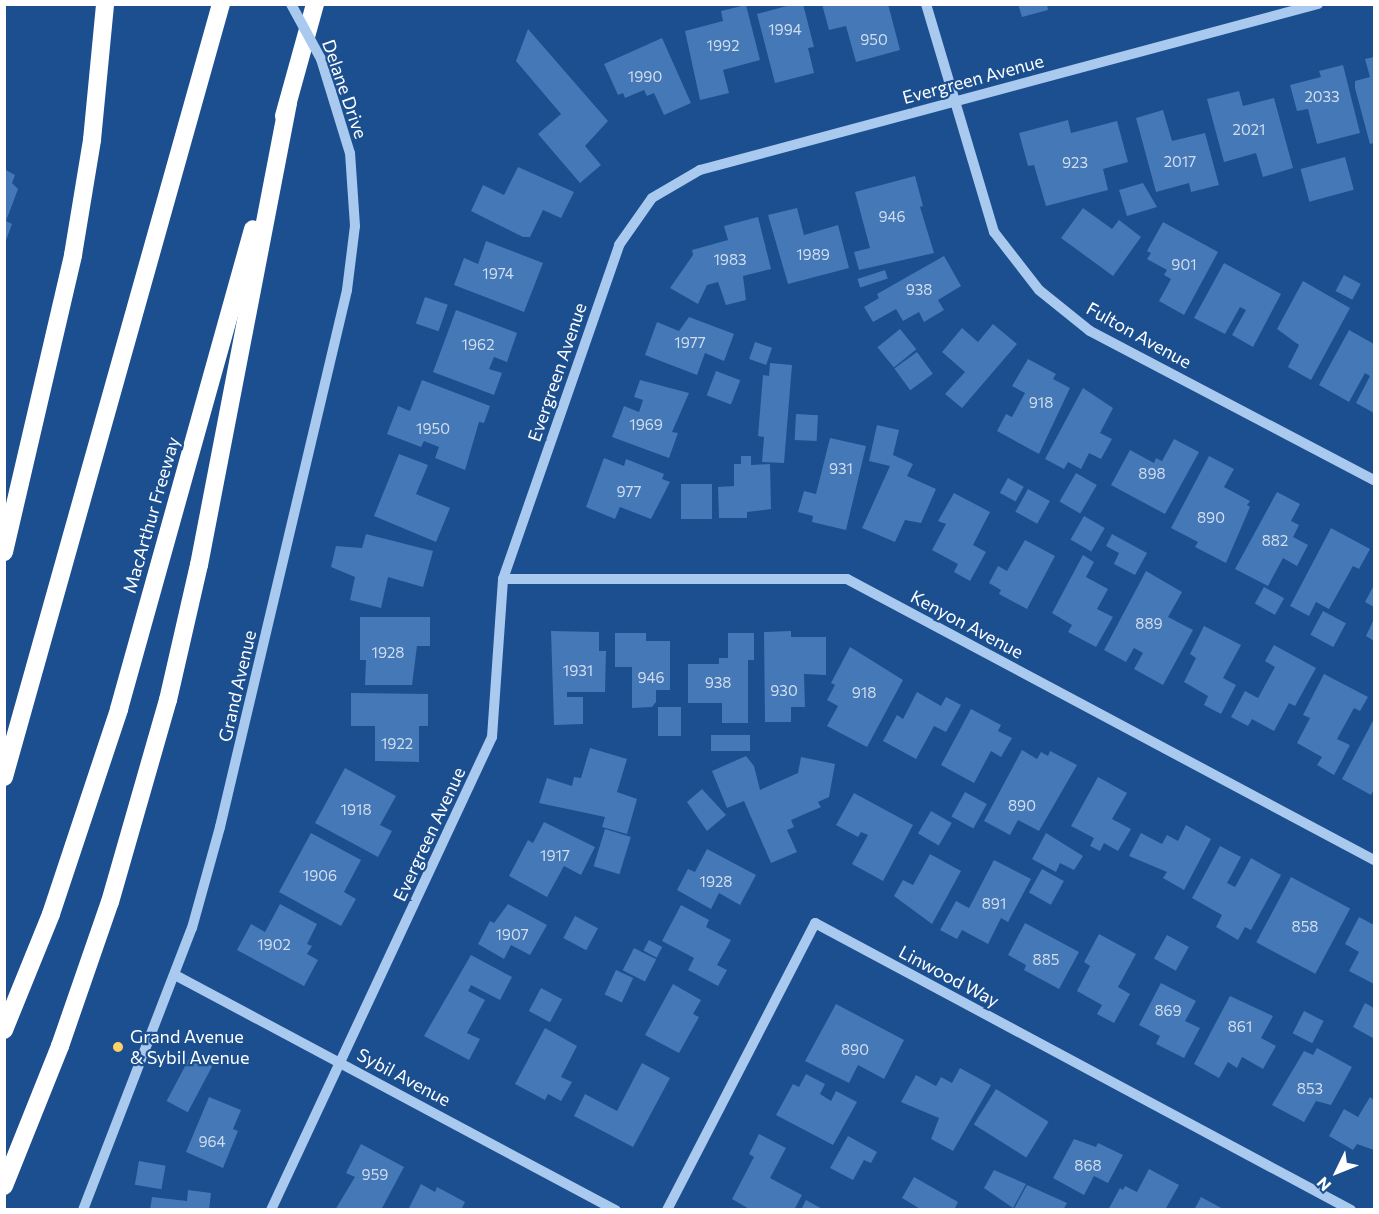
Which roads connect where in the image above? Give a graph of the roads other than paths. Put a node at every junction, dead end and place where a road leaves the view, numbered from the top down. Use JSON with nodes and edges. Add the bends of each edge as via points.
{"nodes":[{"id":1,"x":105,"y":4,"type":"edge"},
{"id":2,"x":222,"y":4,"type":"edge"},
{"id":3,"x":291,"y":4,"type":"edge"},
{"id":4,"x":315,"y":4,"type":"edge"},
{"id":5,"x":926,"y":4,"type":"edge"},
{"id":6,"x":1318,"y":4,"type":"edge"},
{"id":7,"x":952,"y":102,"type":"junction"},
{"id":8,"x":288,"y":104,"type":"junction"},
{"id":9,"x":350,"y":153,"type":"joint"},
{"id":10,"x":1374,"y":480,"type":"edge"},
{"id":11,"x":4,"y":552,"type":"edge"},
{"id":12,"x":503,"y":579,"type":"junction"},
{"id":13,"x":4,"y":777,"type":"edge"},
{"id":14,"x":1374,"y":860,"type":"edge"},
{"id":15,"x":175,"y":975,"type":"junction"},
{"id":16,"x":4,"y":1030,"type":"edge"},
{"id":17,"x":341,"y":1063,"type":"junction"},
{"id":18,"x":4,"y":1186,"type":"edge"},
{"id":19,"x":83,"y":1209,"type":"edge"},
{"id":20,"x":271,"y":1209,"type":"edge"},
{"id":21,"x":616,"y":1209,"type":"edge"},
{"id":22,"x":667,"y":1209,"type":"edge"},
{"id":23,"x":1352,"y":1209,"type":"edge"}],
"edges":[{"from":1,"to":11,"type":"highway","via":[[92,140],[73,255]]},
{"from":2,"to":13,"type":"highway"},
{"from":3,"to":9,"type":"street","name":"Delane Drive","bridge":true,"via":[[321,59]]},
{"from":4,"to":8,"type":"highway","name":"MacArthur Freeway"},
{"from":5,"to":7,"type":"street","name":"Fulton Avenue"},
{"from":6,"to":7,"type":"street","name":"Evergreen Avenue"},
{"from":7,"to":10,"type":"street","name":"Fulton Avenue","via":[[994,232],[1039,290],[1090,331]]},
{"from":7,"to":12,"type":"street","name":"Evergreen Avenue","via":[[700,170],[652,198],[619,245]]},
{"from":8,"to":16,"type":"highway","name":"MacArthur Freeway","via":[[119,709],[51,914]]},
{"from":8,"to":18,"type":"highway","via":[[197,576],[171,688],[100,933]]},
{"from":9,"to":15,"type":"street","name":"Grand Avenue","via":[[355,226],[347,290],[220,828]]},
{"from":12,"to":14,"type":"street","name":"Kenyon Avenue","via":[[847,579]]},
{"from":12,"to":17,"type":"street","name":"Evergreen Avenue","via":[[492,737]]},
{"from":15,"to":17,"type":"street","name":"Sybil Avenue"},
{"from":15,"to":19,"type":"street","name":"Grand Avenue"},
{"from":17,"to":20,"type":"street","name":"Evergreen Avenue"},
{"from":17,"to":21,"type":"street","name":"Sybil Avenue"},
{"from":22,"to":23,"type":"street","name":"Linwood Way","via":[[815,923]]}]}
